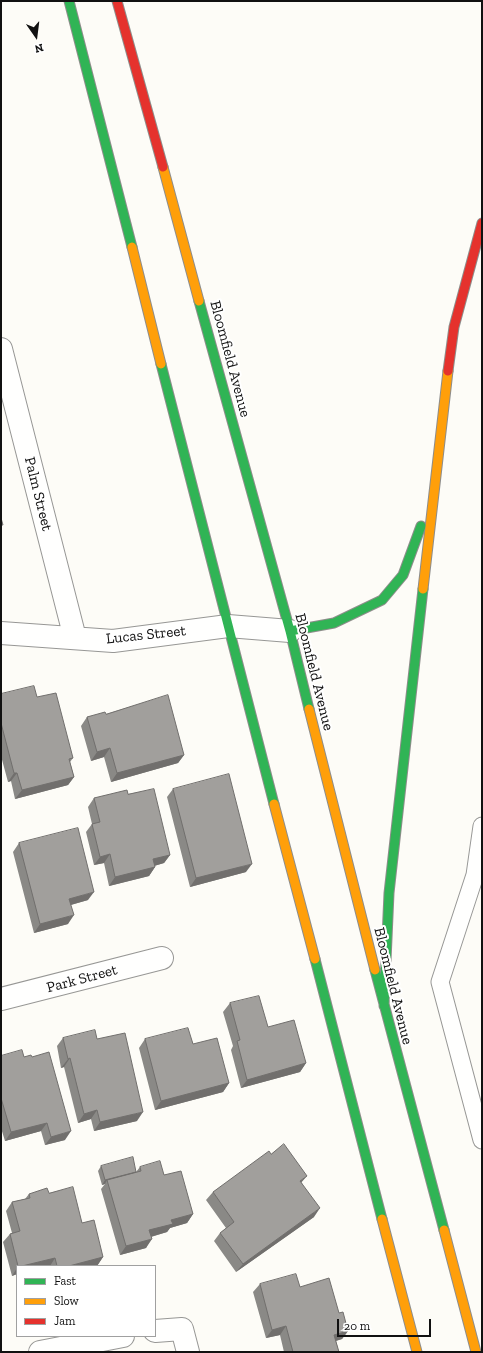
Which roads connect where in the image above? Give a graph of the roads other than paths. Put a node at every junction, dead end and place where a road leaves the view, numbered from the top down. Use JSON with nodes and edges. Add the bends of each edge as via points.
{"nodes":[{"id":1,"x":69,"y":1,"type":"edge"},
{"id":2,"x":117,"y":1,"type":"edge"},
{"id":3,"x":482,"y":223,"type":"edge"},
{"id":4,"x":1,"y":349,"type":"edge"},
{"id":5,"x":433,"y":496,"type":"junction"},
{"id":6,"x":228,"y":626,"type":"junction"},
{"id":7,"x":290,"y":631,"type":"junction"},
{"id":8,"x":1,"y":633,"type":"edge"},
{"id":9,"x":75,"y":638,"type":"junction"},
{"id":10,"x":482,"y":826,"type":"edge"},
{"id":11,"x":162,"y":958,"type":"dead end"},
{"id":12,"x":1,"y":999,"type":"edge"},
{"id":13,"x":384,"y":1006,"type":"junction"},
{"id":14,"x":482,"y":1140,"type":"edge"},
{"id":15,"x":156,"y":1331,"type":"edge"},
{"id":16,"x":118,"y":1337,"type":"edge"},
{"id":17,"x":40,"y":1352,"type":"edge"},
{"id":18,"x":188,"y":1352,"type":"edge"},
{"id":19,"x":417,"y":1352,"type":"edge"},
{"id":20,"x":476,"y":1352,"type":"edge"}],
"edges":[{"from":1,"to":6,"type":"main road"},
{"from":2,"to":7,"type":"main road","name":"Bloomfield Avenue"},
{"from":3,"to":5,"type":"main road","via":[[454,328]]},
{"from":4,"to":9,"type":"street","name":"Palm Street"},
{"from":5,"to":7,"type":"main road","via":[[403,575],[382,600],[334,624]]},
{"from":5,"to":13,"type":"main road","via":[[389,893]]},
{"from":6,"to":7,"type":"street","name":"Lucas Street"},
{"from":6,"to":9,"type":"street","name":"Lucas Street","via":[[113,641]]},
{"from":6,"to":19,"type":"main road"},
{"from":7,"to":13,"type":"main road","name":"Bloomfield Avenue"},
{"from":8,"to":9,"type":"street","name":"Lucas Street"},
{"from":10,"to":14,"type":"lane","via":[[475,875],[440,982]]},
{"from":11,"to":12,"type":"street","name":"Park Street"},
{"from":13,"to":20,"type":"main road","name":"Bloomfield Avenue"},
{"from":15,"to":18,"type":"street","via":[[182,1329]]},
{"from":16,"to":17,"type":"street"}]}
